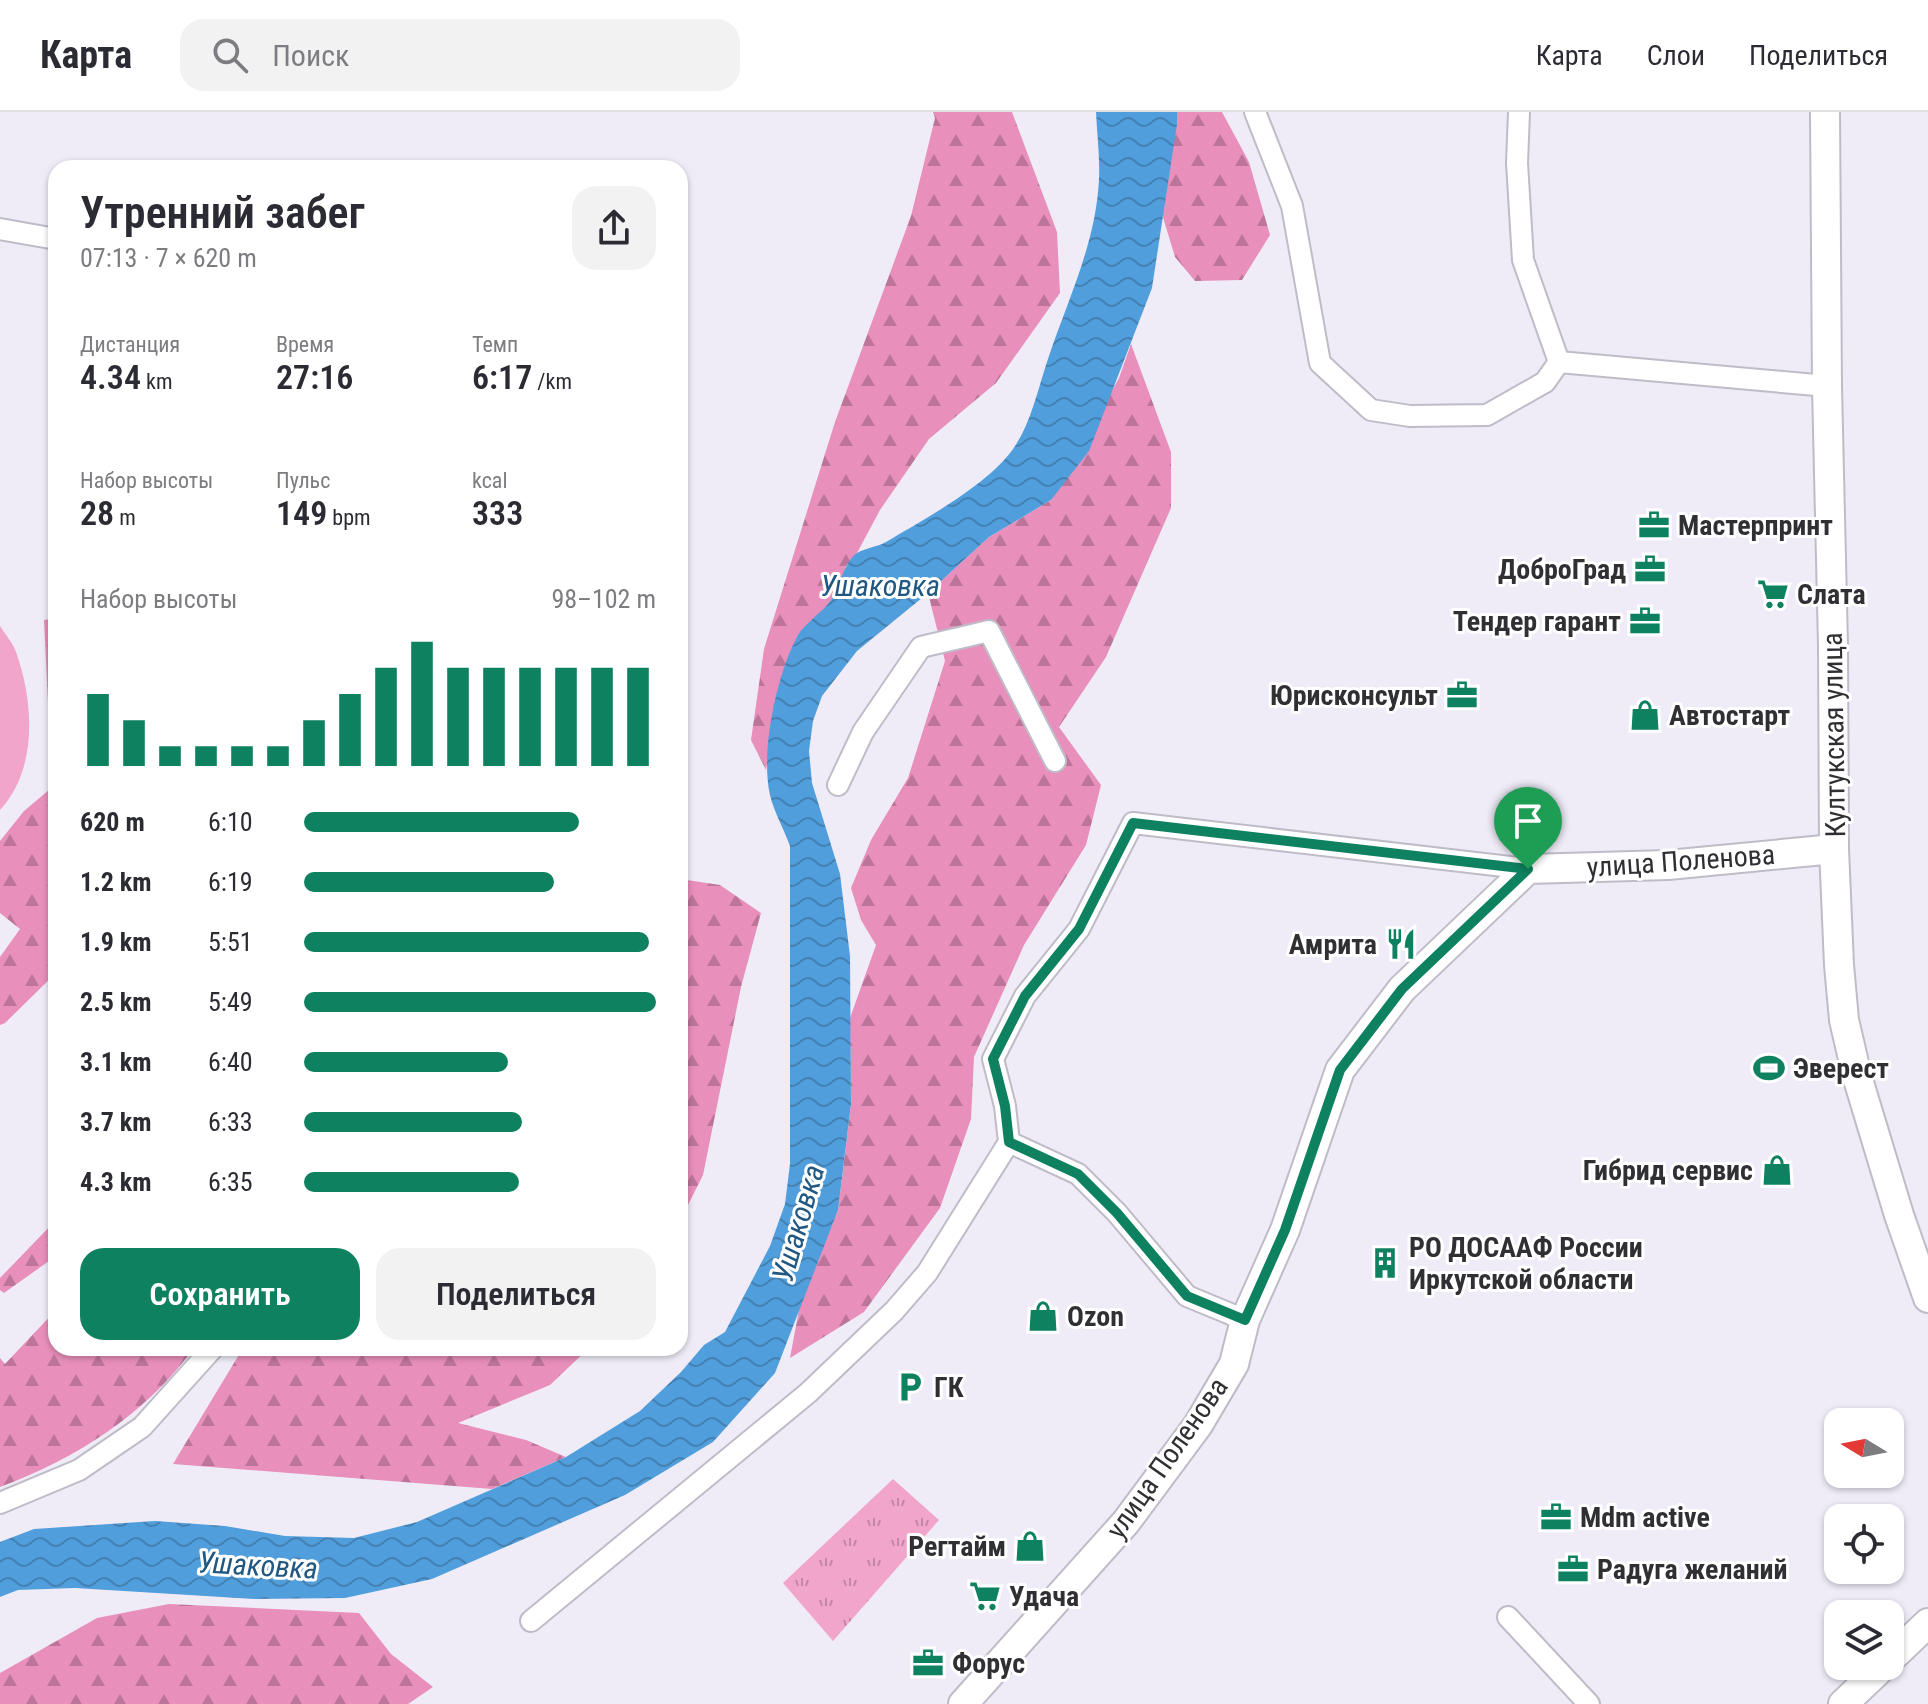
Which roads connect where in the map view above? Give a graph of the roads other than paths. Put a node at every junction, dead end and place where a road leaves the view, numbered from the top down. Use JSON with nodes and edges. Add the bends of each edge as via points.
{"nodes":[{"id":1,"x":1255,"y":112,"type":"edge"},
{"id":2,"x":1519,"y":112,"type":"edge"},
{"id":3,"x":1825,"y":112,"type":"edge"},
{"id":4,"x":0,"y":229,"type":"edge"},
{"id":5,"x":48,"y":238,"type":"edge"},
{"id":6,"x":1559,"y":362,"type":"junction"},
{"id":7,"x":1827,"y":386,"type":"junction"},
{"id":8,"x":1055,"y":761,"type":"dead end"},
{"id":9,"x":838,"y":785,"type":"dead end"},
{"id":10,"x":1834,"y":849,"type":"junction"},
{"id":11,"x":1528,"y":869,"type":"junction"},
{"id":12,"x":1009,"y":1142,"type":"junction"},
{"id":13,"x":1928,"y":1298,"type":"edge"},
{"id":14,"x":1245,"y":1320,"type":"junction"},
{"id":15,"x":206,"y":1356,"type":"edge"},
{"id":16,"x":0,"y":1503,"type":"edge"},
{"id":17,"x":1508,"y":1617,"type":"dead end"},
{"id":18,"x":531,"y":1621,"type":"dead end"},
{"id":19,"x":1928,"y":1623,"type":"edge"},
{"id":20,"x":1904,"y":1646,"type":"edge"},
{"id":21,"x":1868,"y":1680,"type":"edge"},
{"id":22,"x":963,"y":1704,"type":"edge"},
{"id":23,"x":1589,"y":1704,"type":"edge"},
{"id":24,"x":1843,"y":1704,"type":"edge"}],
"edges":[{"from":1,"to":6,"type":"street","via":[[1292,206],[1320,363],[1371,410],[1410,416],[1487,415],[1545,382]]},
{"from":2,"to":6,"type":"street","via":[[1523,260]]},
{"from":3,"to":7,"type":"street","name":"Култукская улица"},
{"from":4,"to":5,"type":"street"},
{"from":6,"to":7,"type":"street"},
{"from":7,"to":10,"type":"street","name":"Култукская улица"},
{"from":8,"to":9,"type":"street","via":[[989,631],[921,647],[863,732]]},
{"from":10,"to":11,"type":"street","name":"улица Поленова","via":[[1668,865]]},
{"from":10,"to":13,"type":"street","name":"Култукская улица","via":[[1844,1020]]},
{"from":11,"to":12,"type":"street","name":"улица Поленова","via":[[1133,823],[1079,929],[1025,996],[993,1059]]},
{"from":11,"to":14,"type":"street","name":"улица Поленова","via":[[1402,989],[1340,1070],[1285,1230]]},
{"from":12,"to":14,"type":"street","via":[[1078,1174],[1187,1296]]},
{"from":12,"to":18,"type":"street","via":[[927,1273],[894,1311],[808,1393]]},
{"from":14,"to":22,"type":"street","name":"улица Поленова","via":[[1234,1364],[1198,1425],[1126,1522]]},
{"from":15,"to":16,"type":"street","via":[[142,1427],[79,1470]]},
{"from":17,"to":23,"type":"street"},
{"from":19,"to":20,"type":"street"},
{"from":21,"to":24,"type":"street"}]}
